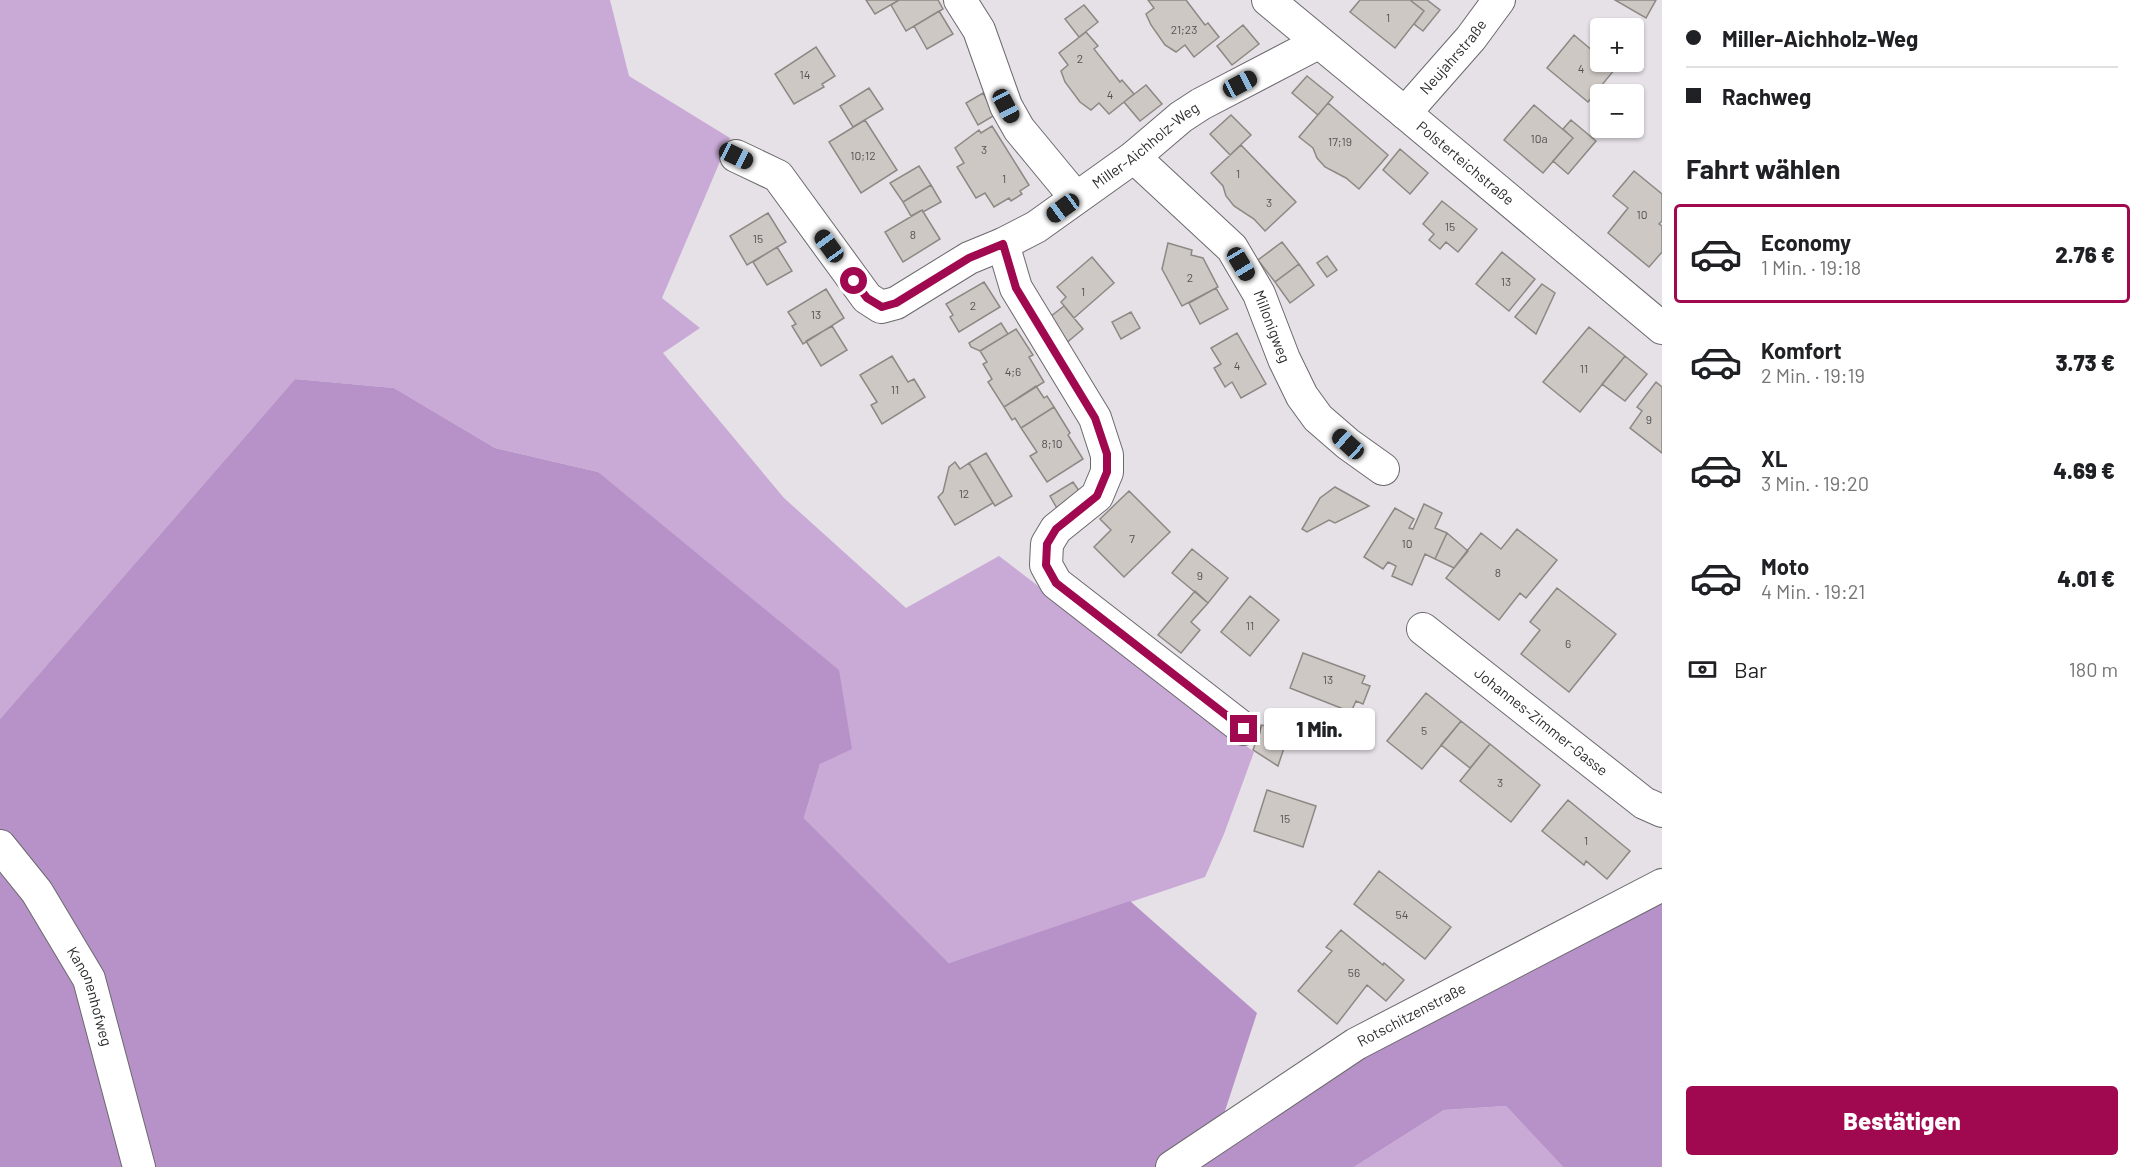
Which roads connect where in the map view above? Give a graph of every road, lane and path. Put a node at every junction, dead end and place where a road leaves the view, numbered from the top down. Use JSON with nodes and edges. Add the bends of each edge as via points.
{"nodes":[{"id":1,"x":960,"y":0,"type":"edge"},
{"id":2,"x":1268,"y":0,"type":"edge"},
{"id":3,"x":1499,"y":0,"type":"edge"},
{"id":4,"x":1318,"y":43,"type":"junction"},
{"id":5,"x":1406,"y":113,"type":"junction"},
{"id":6,"x":736,"y":156,"type":"dead end"},
{"id":7,"x":1134,"y":157,"type":"junction"},
{"id":8,"x":1076,"y":198,"type":"junction"},
{"id":9,"x":1003,"y":244,"type":"junction"},
{"id":10,"x":1662,"y":327,"type":"edge"},
{"id":11,"x":1383,"y":469,"type":"dead end"},
{"id":12,"x":1423,"y":629,"type":"dead end"},
{"id":13,"x":1244,"y":729,"type":"dead end"},
{"id":14,"x":1662,"y":811,"type":"edge"},
{"id":15,"x":0,"y":846,"type":"edge"},
{"id":16,"x":1662,"y":885,"type":"edge"},
{"id":17,"x":139,"y":1167,"type":"edge"},
{"id":18,"x":1172,"y":1167,"type":"edge"}],
"edges":[{"from":1,"to":8,"type":"street","via":[[979,30],[1006,106],[1019,129]]},
{"from":2,"to":4,"type":"street","name":"Polsterteichstraße"},
{"from":3,"to":5,"type":"street","name":"Neujahrstraße"},
{"from":4,"to":5,"type":"street","name":"Polsterteichstraße"},
{"from":4,"to":7,"type":"street","name":"Miller-Aichholz-Weg","via":[[1191,110]]},
{"from":5,"to":10,"type":"street","name":"Polsterteichstraße"},
{"from":6,"to":9,"type":"street","name":"Miller-Aichholz-Weg","via":[[778,176],[867,298],[882,307],[896,303],[969,258]]},
{"from":7,"to":8,"type":"street","name":"Miller-Aichholz-Weg"},
{"from":7,"to":11,"type":"street","name":"Millonigweg","via":[[1232,248],[1259,294],[1302,396],[1318,418]]},
{"from":8,"to":9,"type":"street","name":"Miller-Aichholz-Weg"},
{"from":9,"to":13,"type":"street","via":[[1016,288],[1095,418],[1107,454],[1107,472],[1097,496],[1056,529],[1047,544],[1046,565],[1056,583]]},
{"from":12,"to":14,"type":"street","name":"Johannes-Zimmer-Gasse","via":[[1644,803]]},
{"from":15,"to":17,"type":"street","name":"Kanonenhofweg","via":[[37,892],[89,979]]},
{"from":16,"to":18,"type":"street","name":"Rotschitzenstraße","via":[[1356,1044]]}]}
